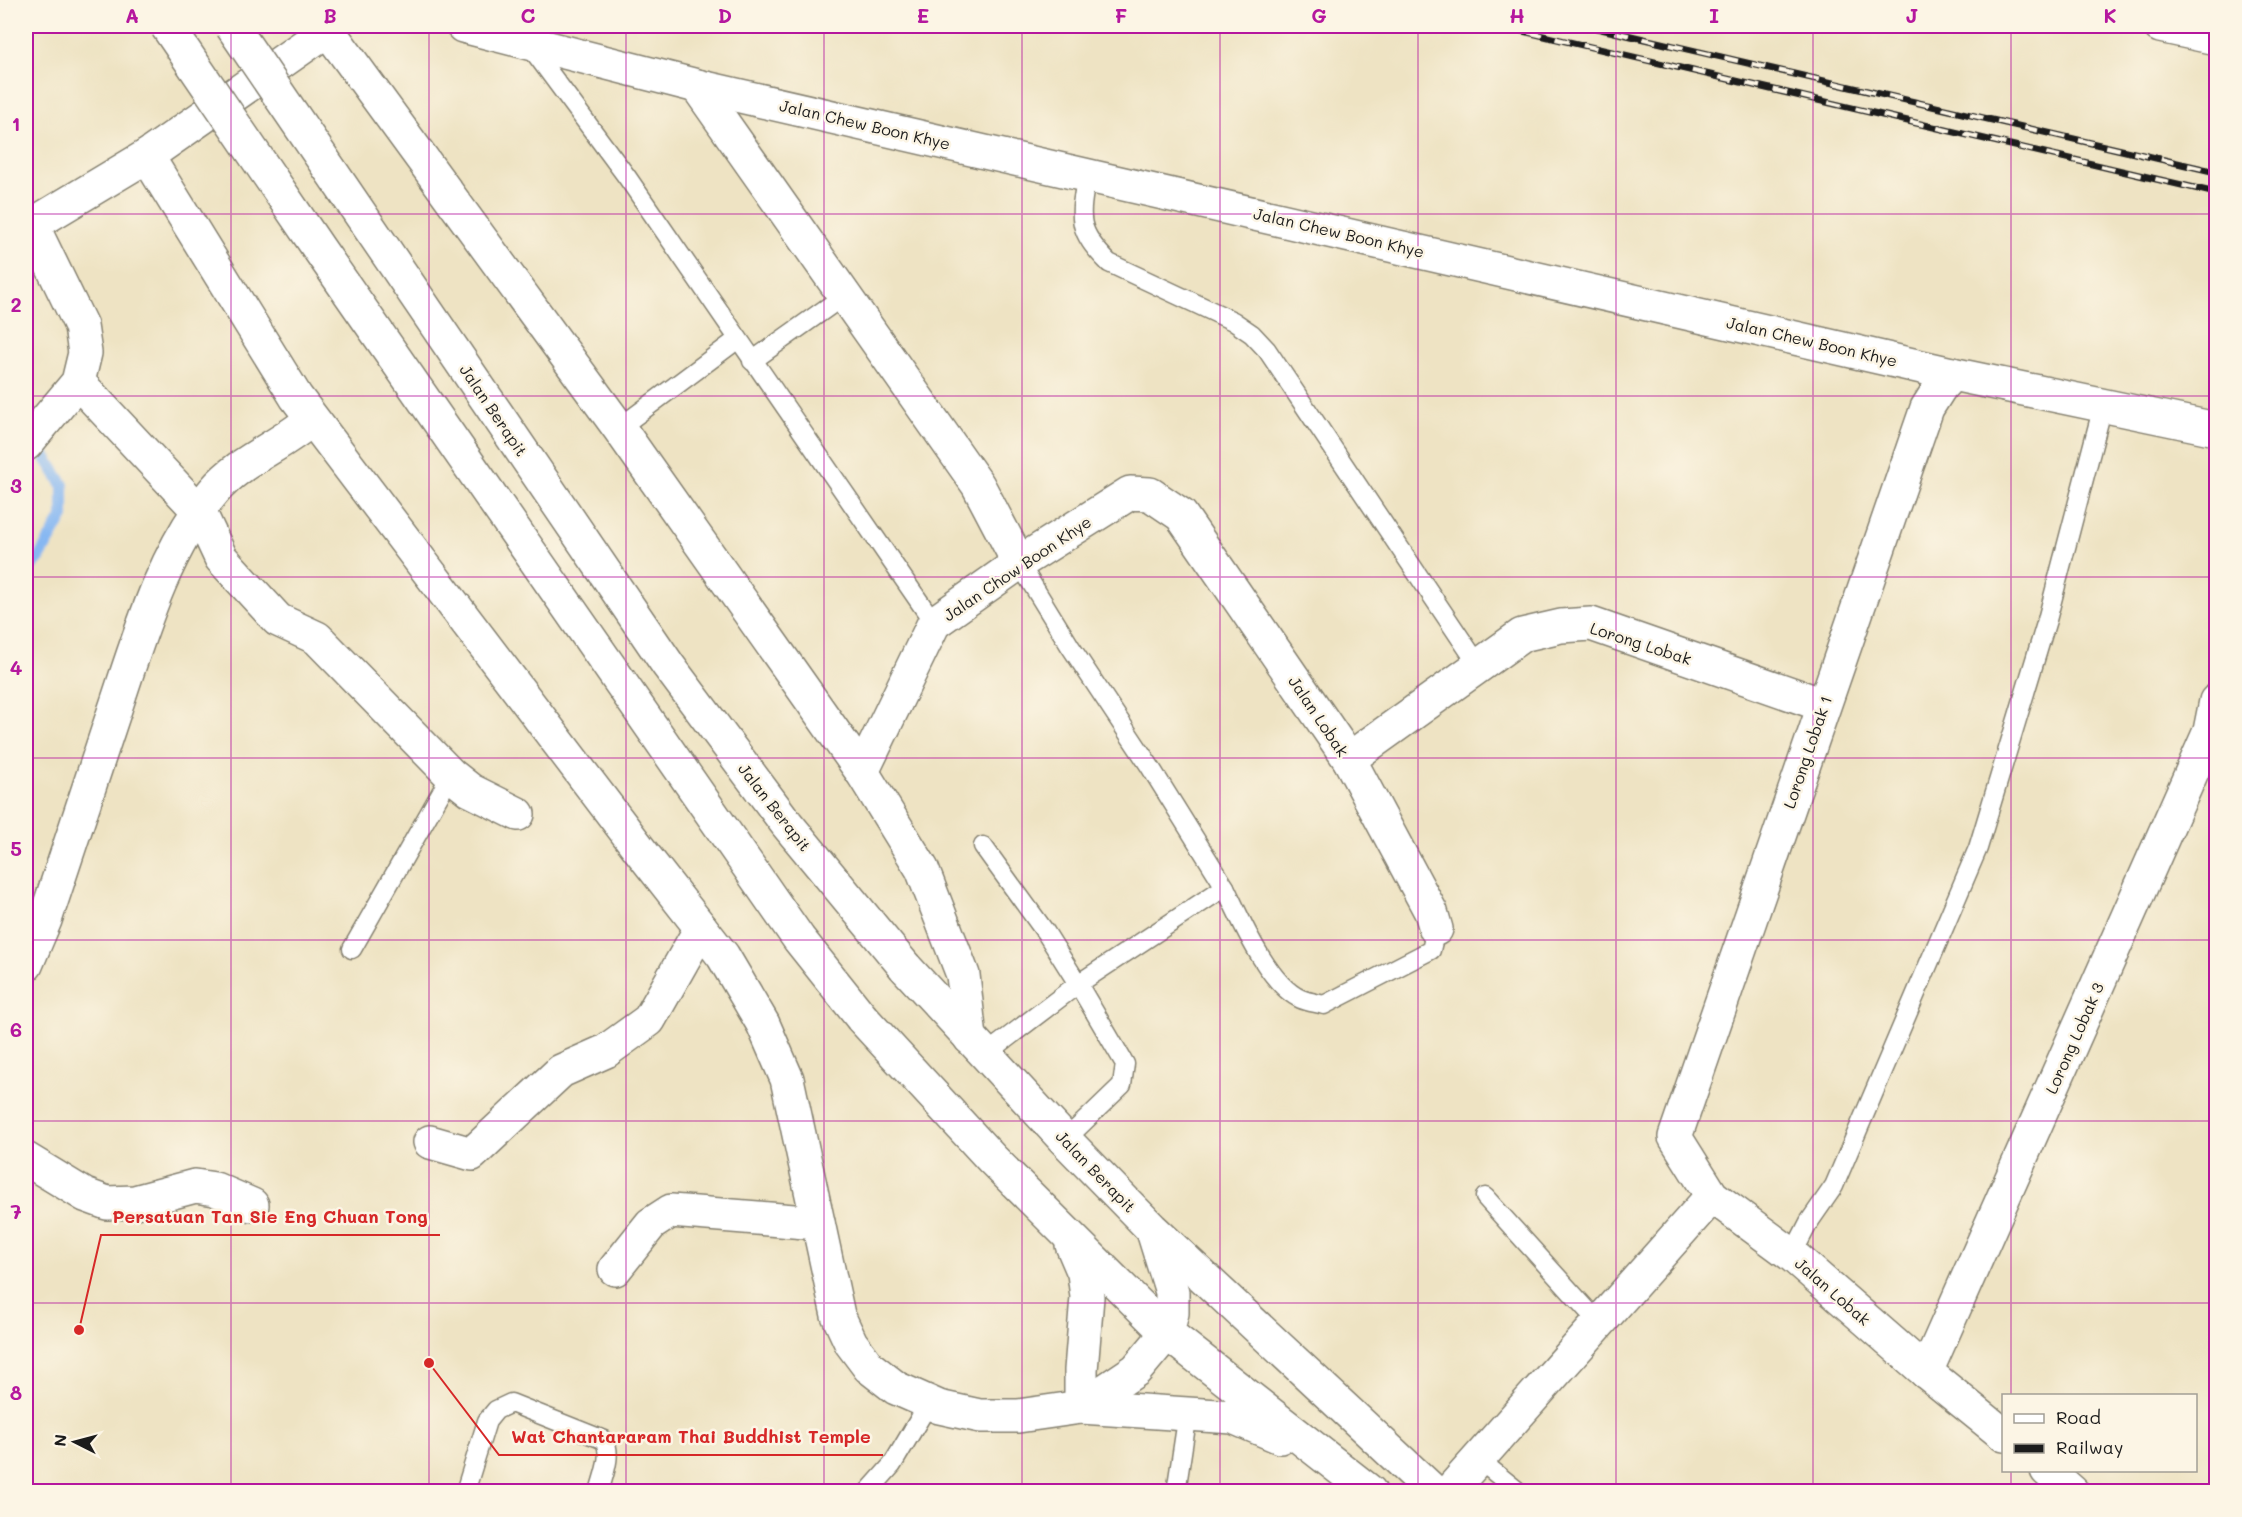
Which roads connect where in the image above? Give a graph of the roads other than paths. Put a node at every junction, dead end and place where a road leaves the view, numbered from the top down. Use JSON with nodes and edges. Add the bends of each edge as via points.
{"nodes":[{"id":1,"x":166,"y":26,"type":"edge"},
{"id":2,"x":232,"y":26,"type":"edge"},
{"id":3,"x":463,"y":26,"type":"edge"},
{"id":4,"x":2160,"y":26,"type":"edge"},
{"id":5,"x":329,"y":27,"type":"edge"},
{"id":6,"x":2217,"y":38,"type":"edge"},
{"id":7,"x":528,"y":44,"type":"junction"},
{"id":8,"x":697,"y":86,"type":"junction"},
{"id":9,"x":147,"y":156,"type":"junction"},
{"id":10,"x":1087,"y":175,"type":"junction"},
{"id":11,"x":845,"y":296,"type":"junction"},
{"id":12,"x":738,"y":339,"type":"junction"},
{"id":13,"x":752,"y":361,"type":"junction"},
{"id":14,"x":1952,"y":374,"type":"junction"},
{"id":15,"x":78,"y":382,"type":"junction"},
{"id":16,"x":2103,"y":406,"type":"junction"},
{"id":17,"x":312,"y":419,"type":"junction"},
{"id":18,"x":619,"y":428,"type":"junction"},
{"id":19,"x":2217,"y":429,"type":"edge"},
{"id":20,"x":26,"y":444,"type":"edge"},
{"id":21,"x":199,"y":511,"type":"junction"},
{"id":22,"x":1181,"y":515,"type":"joint"},
{"id":23,"x":1019,"y":563,"type":"junction"},
{"id":24,"x":934,"y":623,"type":"junction"},
{"id":25,"x":1479,"y":666,"type":"junction"},
{"id":26,"x":2217,"y":701,"type":"edge"},
{"id":27,"x":1823,"y":705,"type":"junction"},
{"id":28,"x":1349,"y":759,"type":"junction"},
{"id":29,"x":862,"y":772,"type":"junction"},
{"id":30,"x":451,"y":776,"type":"junction"},
{"id":31,"x":518,"y":814,"type":"dead end"},
{"id":32,"x":983,"y":846,"type":"dead end"},
{"id":33,"x":1225,"y":887,"type":"junction"},
{"id":34,"x":701,"y":928,"type":"junction"},
{"id":35,"x":1436,"y":929,"type":"joint"},
{"id":36,"x":352,"y":949,"type":"dead end"},
{"id":37,"x":26,"y":964,"type":"edge"},
{"id":38,"x":1078,"y":984,"type":"junction"},
{"id":39,"x":978,"y":1046,"type":"junction"},
{"id":40,"x":1675,"y":1137,"type":"joint"},
{"id":41,"x":1065,"y":1140,"type":"junction"},
{"id":42,"x":430,"y":1142,"type":"dead end"},
{"id":43,"x":26,"y":1159,"type":"edge"},
{"id":44,"x":1712,"y":1196,"type":"junction"},
{"id":45,"x":1485,"y":1197,"type":"dead end"},
{"id":46,"x":252,"y":1205,"type":"dead end"},
{"id":47,"x":818,"y":1223,"type":"junction"},
{"id":48,"x":1152,"y":1229,"type":"junction"},
{"id":49,"x":1067,"y":1235,"type":"junction"},
{"id":50,"x":1792,"y":1255,"type":"junction"},
{"id":51,"x":615,"y":1269,"type":"dead end"},
{"id":52,"x":1599,"y":1323,"type":"junction"},
{"id":53,"x":1167,"y":1333,"type":"junction"},
{"id":54,"x":1926,"y":1372,"type":"junction"},
{"id":55,"x":929,"y":1403,"type":"junction"},
{"id":56,"x":1081,"y":1407,"type":"junction"},
{"id":57,"x":1188,"y":1413,"type":"junction"},
{"id":58,"x":2002,"y":1433,"type":"edge"},
{"id":59,"x":1323,"y":1456,"type":"junction"},
{"id":60,"x":1478,"y":1460,"type":"junction"},
{"id":61,"x":2049,"y":1472,"type":"edge"},
{"id":62,"x":465,"y":1491,"type":"edge"},
{"id":63,"x":598,"y":1491,"type":"edge"},
{"id":64,"x":868,"y":1491,"type":"edge"},
{"id":65,"x":1176,"y":1491,"type":"edge"},
{"id":66,"x":1370,"y":1491,"type":"edge"},
{"id":67,"x":1434,"y":1491,"type":"edge"},
{"id":68,"x":1449,"y":1491,"type":"edge"},
{"id":69,"x":1519,"y":1491,"type":"edge"},
{"id":70,"x":2073,"y":1491,"type":"edge"}],
"edges":[{"from":1,"to":49,"type":"street","bridge":true,"via":[[799,939],[862,1018]]},
{"from":2,"to":39,"type":"street","name":"Jalan Berapit","bridge":true,"via":[[668,665],[786,823],[905,967]]},
{"from":3,"to":7,"type":"street","name":"Jalan Chew Boon Khye"},
{"from":4,"to":6,"type":"street"},
{"from":5,"to":9,"type":"street"},
{"from":5,"to":18,"type":"street"},
{"from":7,"to":8,"type":"street","name":"Jalan Chew Boon Khye"},
{"from":7,"to":12,"type":"lane","via":[[627,177]]},
{"from":8,"to":10,"type":"street","name":"Jalan Chew Boon Khye"},
{"from":8,"to":11,"type":"street"},
{"from":9,"to":15,"type":"street","via":[[32,225],[81,326],[85,352]]},
{"from":9,"to":17,"type":"street"},
{"from":10,"to":14,"type":"street","name":"Jalan Chew Boon Khye"},
{"from":10,"to":25,"type":"lane","via":[[1080,211],[1084,232],[1097,251],[1109,263],[1233,321],[1267,350]]},
{"from":11,"to":13,"type":"lane"},
{"from":11,"to":23,"type":"street","via":[[978,485]]},
{"from":12,"to":13,"type":"lane"},
{"from":12,"to":18,"type":"lane"},
{"from":13,"to":24,"type":"lane"},
{"from":14,"to":16,"type":"street","name":"Jalan Chew Boon Khye"},
{"from":14,"to":27,"type":"street","name":"Lorong Lobak 1","via":[[1927,408]]},
{"from":15,"to":20,"type":"street"},
{"from":15,"to":21,"type":"street"},
{"from":16,"to":19,"type":"street","name":"Jalan Chew Boon Khye"},
{"from":16,"to":50,"type":"lane","via":[[2048,620],[1978,848],[1834,1186]]},
{"from":17,"to":21,"type":"street","via":[[236,470]]},
{"from":17,"to":34,"type":"street"},
{"from":18,"to":29,"type":"street"},
{"from":21,"to":30,"type":"street","via":[[220,558],[278,620],[317,638]]},
{"from":21,"to":37,"type":"street","via":[[179,543],[147,612]]},
{"from":22,"to":23,"type":"street","name":"Jalan Chow Boon Khye","via":[[1150,494],[1130,493]]},
{"from":22,"to":28,"type":"street","name":"Jalan Lobak"},
{"from":23,"to":24,"type":"street","name":"Jalan Chow Boon Khye"},
{"from":23,"to":33,"type":"lane"},
{"from":24,"to":29,"type":"street","name":"Jalan Chow Boon Khye"},
{"from":25,"to":27,"type":"street","name":"Lorong Lobak","via":[[1522,635],[1590,624]]},
{"from":25,"to":28,"type":"street","name":"Lorong Lobak"},
{"from":26,"to":54,"type":"street","name":"Lorong Lobak 3","via":[[2210,731]]},
{"from":27,"to":40,"type":"street","name":"Lorong Lobak 1"},
{"from":28,"to":35,"type":"street","name":"Jalan Lobak","via":[[1431,912]]},
{"from":29,"to":39,"type":"street","via":[[922,869],[963,975]]},
{"from":30,"to":31,"type":"street"},
{"from":30,"to":36,"type":"lane"},
{"from":32,"to":38,"type":"lane"},
{"from":33,"to":35,"type":"lane","via":[[1258,954],[1279,982],[1299,999],[1324,1005],[1431,950]]},
{"from":33,"to":38,"type":"lane"},
{"from":34,"to":42,"type":"street","via":[[649,1020],[606,1051],[561,1071],[472,1154]]},
{"from":34,"to":47,"type":"street","via":[[723,956],[764,1024],[787,1079]]},
{"from":38,"to":39,"type":"lane"},
{"from":38,"to":41,"type":"lane","via":[[1125,1064],[1122,1085]]},
{"from":39,"to":41,"type":"street","name":"Jalan Berapit"},
{"from":40,"to":44,"type":"street","name":"Jalan Lobak"},
{"from":41,"to":48,"type":"street","name":"Jalan Berapit"},
{"from":43,"to":46,"type":"street","via":[[85,1195],[107,1203],[135,1202],[195,1186],[215,1188]]},
{"from":44,"to":50,"type":"street","name":"Jalan Lobak"},
{"from":44,"to":52,"type":"street"},
{"from":45,"to":52,"type":"lane"},
{"from":47,"to":51,"type":"street","via":[[671,1211],[651,1224]]},
{"from":47,"to":55,"type":"street","via":[[838,1315],[851,1343],[869,1366],[896,1388]]},
{"from":48,"to":53,"type":"street","via":[[1172,1292]]},
{"from":48,"to":67,"type":"street","name":"Jalan Berapit"},
{"from":49,"to":53,"type":"street"},
{"from":49,"to":56,"type":"street","via":[[1084,1273],[1087,1297]]},
{"from":50,"to":54,"type":"street","name":"Jalan Lobak"},
{"from":52,"to":60,"type":"street"},
{"from":53,"to":56,"type":"street","via":[[1136,1370]]},
{"from":53,"to":59,"type":"street"},
{"from":54,"to":58,"type":"street","name":"Jalan Lobak"},
{"from":55,"to":56,"type":"street","via":[[980,1416],[1018,1416]]},
{"from":55,"to":64,"type":"lane","via":[[892,1465]]},
{"from":56,"to":57,"type":"street"},
{"from":57,"to":59,"type":"street","via":[[1233,1417]]},
{"from":57,"to":65,"type":"lane"},
{"from":59,"to":66,"type":"street"},
{"from":60,"to":68,"type":"street"},
{"from":60,"to":69,"type":"lane"},
{"from":61,"to":70,"type":"street"},
{"from":62,"to":63,"type":"lane","via":[[487,1421],[496,1410],[511,1403],[604,1440],[608,1455]]}]}
